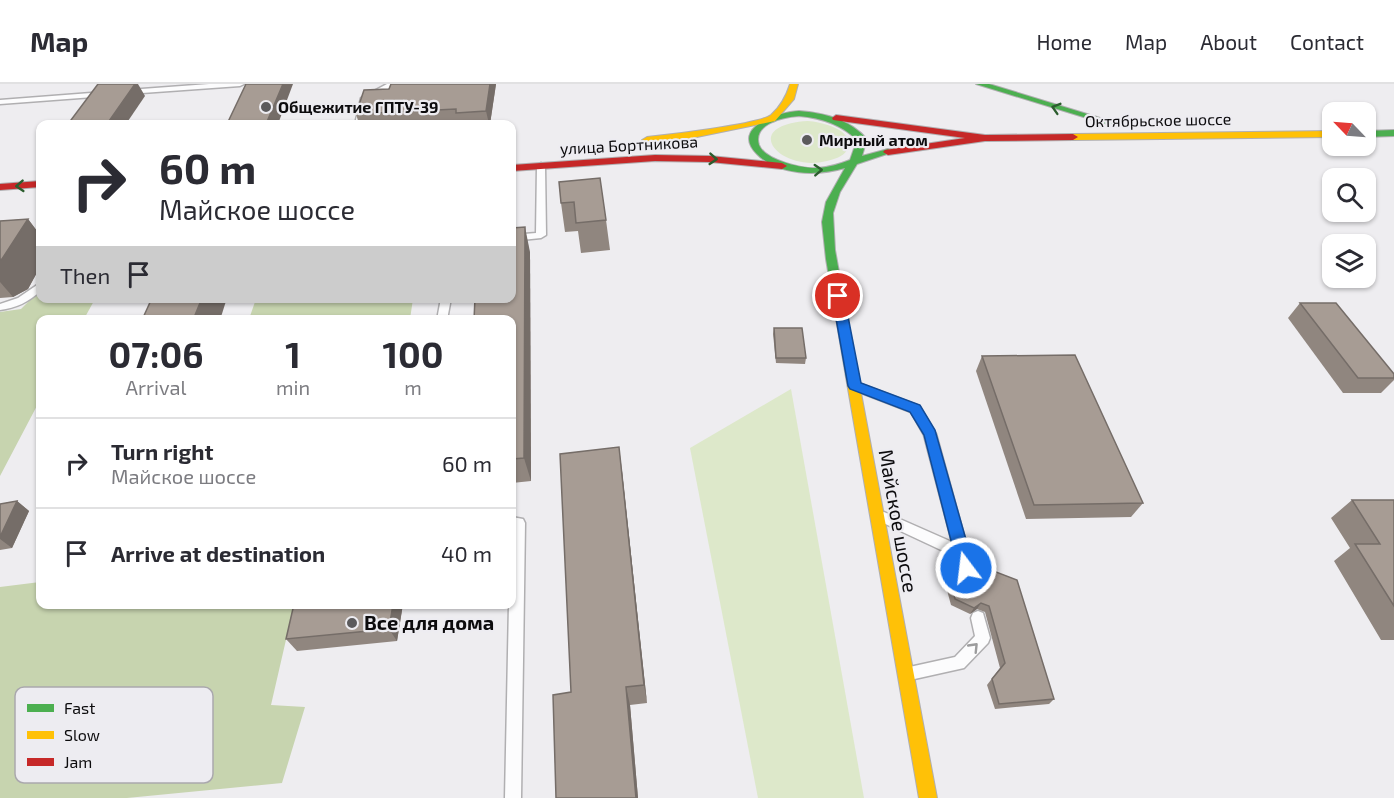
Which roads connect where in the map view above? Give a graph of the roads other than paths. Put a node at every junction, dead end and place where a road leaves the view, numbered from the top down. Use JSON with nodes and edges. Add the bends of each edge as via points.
{"nodes":[{"id":1,"x":240,"y":84,"type":"edge"},
{"id":2,"x":392,"y":84,"type":"edge"},
{"id":3,"x":794,"y":84,"type":"edge"},
{"id":4,"x":980,"y":84,"type":"edge"},
{"id":5,"x":123,"y":93,"type":"edge"},
{"id":6,"x":111,"y":94,"type":"edge"},
{"id":7,"x":820,"y":100,"type":"dead end"},
{"id":8,"x":0,"y":102,"type":"edge"},
{"id":9,"x":831,"y":117,"type":"junction"},
{"id":10,"x":772,"y":119,"type":"junction"},
{"id":11,"x":360,"y":120,"type":"edge"},
{"id":12,"x":1394,"y":133,"type":"edge"},
{"id":13,"x":1322,"y":134,"type":"edge"},
{"id":14,"x":1376,"y":134,"type":"edge"},
{"id":15,"x":1174,"y":136,"type":"junction"},
{"id":16,"x":985,"y":138,"type":"junction"},
{"id":17,"x":629,"y":142,"type":"dead end"},
{"id":18,"x":852,"y":162,"type":"junction"},
{"id":19,"x":541,"y":166,"type":"junction"},
{"id":20,"x":783,"y":166,"type":"junction"},
{"id":21,"x":888,"y":166,"type":"dead end"},
{"id":22,"x":516,"y":168,"type":"edge"},
{"id":23,"x":796,"y":180,"type":"dead end"},
{"id":24,"x":36,"y":184,"type":"edge"},
{"id":25,"x":0,"y":187,"type":"edge"},
{"id":26,"x":853,"y":191,"type":"dead end"},
{"id":27,"x":814,"y":213,"type":"dead end"},
{"id":28,"x":516,"y":238,"type":"edge"},
{"id":29,"x":830,"y":251,"type":"junction"},
{"id":30,"x":36,"y":290,"type":"edge"},
{"id":31,"x":0,"y":307,"type":"edge"},
{"id":32,"x":855,"y":386,"type":"junction"},
{"id":33,"x":877,"y":514,"type":"junction"},
{"id":34,"x":516,"y":523,"type":"edge"},
{"id":35,"x":962,"y":553,"type":"junction"},
{"id":36,"x":966,"y":568,"type":"edge"},
{"id":37,"x":978,"y":618,"type":"dead end"},
{"id":38,"x":906,"y":674,"type":"junction"},
{"id":39,"x":513,"y":798,"type":"edge"},
{"id":40,"x":928,"y":798,"type":"edge"}],
"edges":[{"from":1,"to":5,"type":"lane"},
{"from":2,"to":11,"type":"lane","via":[[364,100]]},
{"from":3,"to":10,"type":"main road","via":[[789,102]]},
{"from":15,"to":4,"type":"main road","one_way":true,"via":[[1110,123]]},
{"from":6,"to":8,"type":"lane"},
{"from":7,"to":9,"type":"main road"},
{"from":9,"to":10,"type":"main road","name":"улица Бортникова","via":[[806,114]]},
{"from":9,"to":16,"type":"main road","name":"Октябрьское шоссе"},
{"from":9,"to":18,"type":"main road","name":"Майское шоссе","via":[[856,130],[863,140],[862,151]]},
{"from":10,"to":17,"type":"main road","name":"улица Бортникова","via":[[687,136]]},
{"from":10,"to":20,"type":"main road","via":[[754,138],[766,158]]},
{"from":12,"to":14,"type":"main road"},
{"from":13,"to":15,"type":"main road","name":"Октябрьское шоссе"},
{"from":15,"to":16,"type":"main road","name":"Октябрьское шоссе"},
{"from":16,"to":18,"type":"main road","name":"Октябрьское шоссе","via":[[876,154]]},
{"from":16,"to":21,"type":"main road"},
{"from":20,"to":18,"type":"main road","name":"улица Бортникова","one_way":true,"via":[[811,171]]},
{"from":18,"to":29,"type":"main road","name":"Майское шоссе","via":[[840,178],[827,213]]},
{"from":19,"to":20,"type":"main road","name":"улица Бортникова","one_way":true,"via":[[664,158]]},
{"from":19,"to":22,"type":"main road","name":"улица Бортникова"},
{"from":19,"to":28,"type":"lane","via":[[541,235]]},
{"from":20,"to":23,"type":"main road"},
{"from":24,"to":25,"type":"main road","one_way":true},
{"from":26,"to":29,"type":"main road","name":"Майское шоссе","via":[[830,230]]},
{"from":27,"to":29,"type":"main road","name":"Майское шоссе"},
{"from":29,"to":32,"type":"main road","name":"Майское шоссе"},
{"from":30,"to":31,"type":"lane","via":[[29,297]]},
{"from":32,"to":33,"type":"main road","name":"Майское шоссе"},
{"from":32,"to":35,"type":"lane","via":[[915,409],[930,434]]},
{"from":33,"to":35,"type":"lane"},
{"from":33,"to":38,"type":"main road","name":"Майское шоссе"},
{"from":34,"to":39,"type":"lane"},
{"from":35,"to":36,"type":"lane"},
{"from":38,"to":37,"type":"lane","one_way":true,"via":[[959,663],[983,638]]},
{"from":38,"to":40,"type":"main road","name":"Майское шоссе"}]}
